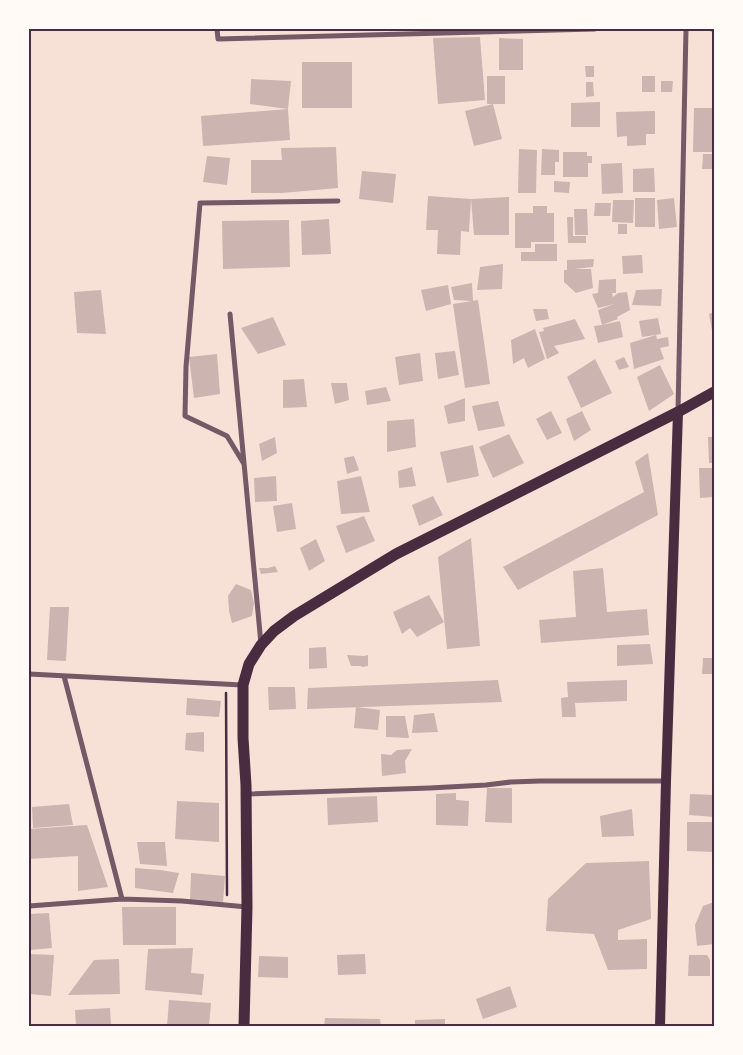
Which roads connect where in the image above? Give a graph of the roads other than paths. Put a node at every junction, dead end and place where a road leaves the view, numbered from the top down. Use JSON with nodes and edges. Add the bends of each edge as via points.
{"nodes":[{"id":1,"x":217,"y":29,"type":"edge"},
{"id":2,"x":595,"y":29,"type":"edge"},
{"id":3,"x":686,"y":29,"type":"edge"},
{"id":4,"x":338,"y":202,"type":"dead end"},
{"id":5,"x":230,"y":314,"type":"dead end"},
{"id":6,"x":714,"y":392,"type":"edge"},
{"id":7,"x":678,"y":412,"type":"junction"},
{"id":8,"x":244,"y":464,"type":"junction"},
{"id":9,"x":261,"y":644,"type":"junction"},
{"id":10,"x":29,"y":674,"type":"edge"},
{"id":11,"x":64,"y":676,"type":"junction"},
{"id":12,"x":243,"y":685,"type":"junction"},
{"id":13,"x":666,"y":781,"type":"junction"},
{"id":14,"x":246,"y":794,"type":"junction"},
{"id":15,"x":122,"y":899,"type":"junction"},
{"id":16,"x":29,"y":906,"type":"edge"},
{"id":17,"x":247,"y":907,"type":"junction"},
{"id":18,"x":244,"y":1026,"type":"edge"},
{"id":19,"x":660,"y":1026,"type":"edge"}],
"edges":[{"from":1,"to":2,"type":"street","via":[[218,39]]},
{"from":3,"to":7,"type":"street"},
{"from":4,"to":8,"type":"street","via":[[200,203],[185,416],[227,436]]},
{"from":5,"to":8,"type":"street"},
{"from":6,"to":7,"type":"main road"},
{"from":7,"to":9,"type":"main road","via":[[396,554],[294,616]]},
{"from":7,"to":13,"type":"main road"},
{"from":8,"to":9,"type":"street"},
{"from":9,"to":12,"type":"main road","via":[[249,664]]},
{"from":10,"to":11,"type":"street"},
{"from":11,"to":12,"type":"street"},
{"from":11,"to":15,"type":"street"},
{"from":12,"to":14,"type":"main road"},
{"from":13,"to":14,"type":"street","via":[[530,781]]},
{"from":13,"to":19,"type":"main road"},
{"from":14,"to":17,"type":"main road"},
{"from":15,"to":16,"type":"street"},
{"from":15,"to":17,"type":"street"},
{"from":17,"to":18,"type":"main road"}]}
